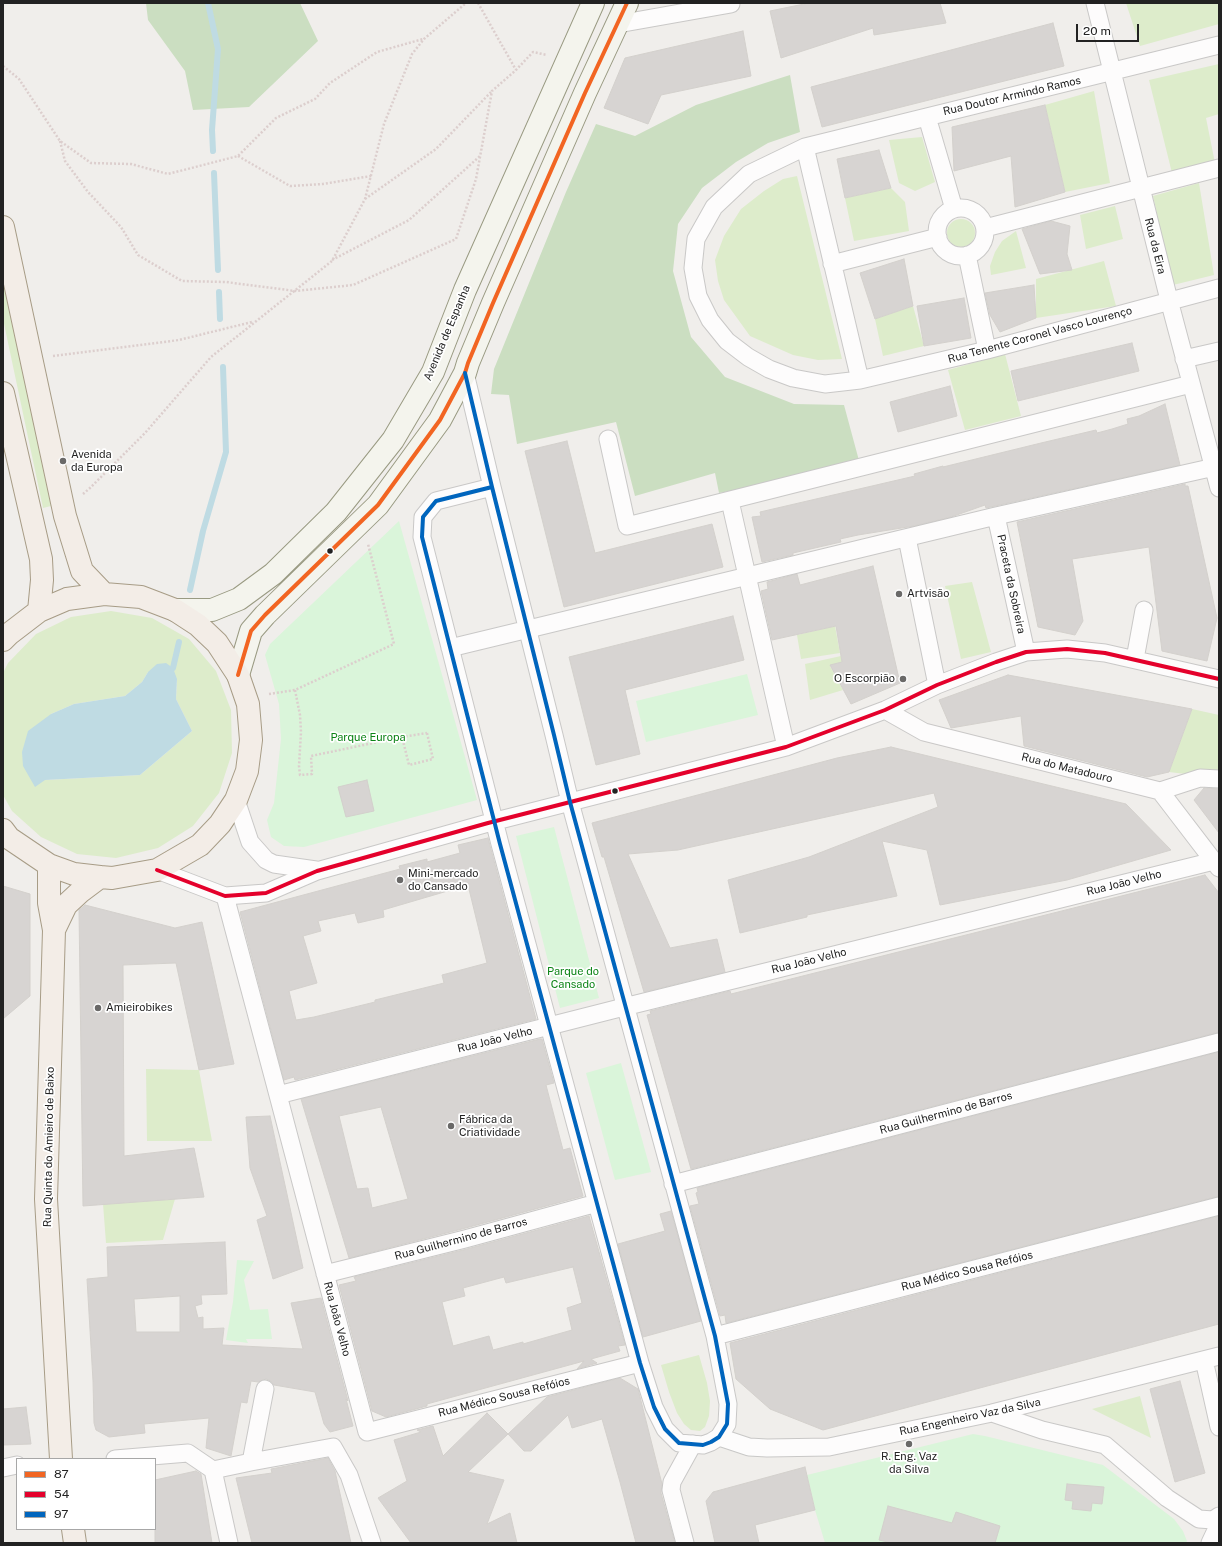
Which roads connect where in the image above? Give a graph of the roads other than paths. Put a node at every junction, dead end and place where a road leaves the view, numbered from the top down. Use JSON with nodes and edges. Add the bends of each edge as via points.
{"nodes":[{"id":1,"x":593,"y":3,"type":"edge"},
{"id":2,"x":627,"y":3,"type":"edge"},
{"id":3,"x":733,"y":3,"type":"edge"},
{"id":4,"x":1095,"y":3,"type":"edge"},
{"id":5,"x":618,"y":24,"type":"junction"},
{"id":6,"x":1219,"y":45,"type":"edge"},
{"id":7,"x":1112,"y":72,"type":"junction"},
{"id":8,"x":927,"y":117,"type":"junction"},
{"id":9,"x":805,"y":147,"type":"junction"},
{"id":10,"x":1219,"y":168,"type":"edge"},
{"id":11,"x":1140,"y":189,"type":"junction"},
{"id":12,"x":954,"y":209,"type":"junction"},
{"id":13,"x":3,"y":227,"type":"edge"},
{"id":14,"x":985,"y":228,"type":"junction"},
{"id":15,"x":938,"y":237,"type":"junction"},
{"id":16,"x":967,"y":255,"type":"junction"},
{"id":17,"x":832,"y":264,"type":"junction"},
{"id":18,"x":1219,"y":288,"type":"edge"},
{"id":19,"x":1169,"y":300,"type":"junction"},
{"id":20,"x":987,"y":350,"type":"junction"},
{"id":21,"x":1219,"y":351,"type":"edge"},
{"id":22,"x":1184,"y":359,"type":"junction"},
{"id":23,"x":465,"y":373,"type":"junction"},
{"id":24,"x":860,"y":380,"type":"junction"},
{"id":25,"x":1191,"y":384,"type":"junction"},
{"id":26,"x":3,"y":393,"type":"edge"},
{"id":27,"x":608,"y":439,"type":"dead end"},
{"id":28,"x":1216,"y":467,"type":"edge"},
{"id":29,"x":492,"y":487,"type":"junction"},
{"id":30,"x":1219,"y":488,"type":"edge"},
{"id":31,"x":730,"y":501,"type":"junction"},
{"id":32,"x":996,"y":516,"type":"junction"},
{"id":33,"x":907,"y":538,"type":"junction"},
{"id":34,"x":747,"y":576,"type":"junction"},
{"id":35,"x":104,"y":594,"type":"junction"},
{"id":36,"x":175,"y":610,"type":"junction"},
{"id":37,"x":1144,"y":610,"type":"dead end"},
{"id":38,"x":39,"y":612,"type":"junction"},
{"id":39,"x":528,"y":629,"type":"junction"},
{"id":40,"x":3,"y":640,"type":"edge"},
{"id":41,"x":450,"y":648,"type":"junction"},
{"id":42,"x":1026,"y":652,"type":"junction"},
{"id":43,"x":1135,"y":659,"type":"junction"},
{"id":44,"x":238,"y":675,"type":"junction"},
{"id":45,"x":1219,"y":679,"type":"edge"},
{"id":46,"x":937,"y":685,"type":"junction"},
{"id":47,"x":885,"y":710,"type":"junction"},
{"id":48,"x":786,"y":747,"type":"junction"},
{"id":49,"x":1219,"y":779,"type":"edge"},
{"id":50,"x":1160,"y":791,"type":"junction"},
{"id":51,"x":236,"y":800,"type":"junction"},
{"id":52,"x":570,"y":802,"type":"junction"},
{"id":53,"x":494,"y":822,"type":"junction"},
{"id":54,"x":3,"y":830,"type":"edge"},
{"id":55,"x":1217,"y":864,"type":"edge"},
{"id":56,"x":49,"y":865,"type":"junction"},
{"id":57,"x":157,"y":870,"type":"junction"},
{"id":58,"x":316,"y":870,"type":"junction"},
{"id":59,"x":100,"y":878,"type":"junction"},
{"id":60,"x":225,"y":896,"type":"junction"},
{"id":61,"x":54,"y":930,"type":"junction"},
{"id":62,"x":624,"y":1007,"type":"junction"},
{"id":63,"x":549,"y":1026,"type":"junction"},
{"id":64,"x":1219,"y":1042,"type":"edge"},
{"id":65,"x":278,"y":1095,"type":"junction"},
{"id":66,"x":673,"y":1184,"type":"junction"},
{"id":67,"x":597,"y":1203,"type":"junction"},
{"id":68,"x":1219,"y":1206,"type":"edge"},
{"id":69,"x":325,"y":1274,"type":"junction"},
{"id":70,"x":715,"y":1336,"type":"junction"},
{"id":71,"x":1212,"y":1358,"type":"edge"},
{"id":72,"x":640,"y":1362,"type":"junction"},
{"id":73,"x":265,"y":1389,"type":"dead end"},
{"id":74,"x":992,"y":1413,"type":"junction"},
{"id":75,"x":1219,"y":1427,"type":"edge"},
{"id":76,"x":367,"y":1432,"type":"joint"},
{"id":77,"x":719,"y":1437,"type":"junction"},
{"id":78,"x":693,"y":1444,"type":"junction"},
{"id":79,"x":61,"y":1458,"type":"edge"},
{"id":80,"x":127,"y":1458,"type":"edge"},
{"id":81,"x":251,"y":1462,"type":"junction"},
{"id":82,"x":16,"y":1465,"type":"edge"},
{"id":83,"x":3,"y":1468,"type":"edge"},
{"id":84,"x":213,"y":1470,"type":"junction"},
{"id":85,"x":1219,"y":1516,"type":"edge"},
{"id":86,"x":1219,"y":1524,"type":"edge"},
{"id":87,"x":73,"y":1530,"type":"edge"},
{"id":88,"x":75,"y":1543,"type":"edge"},
{"id":89,"x":229,"y":1543,"type":"edge"},
{"id":90,"x":372,"y":1543,"type":"edge"},
{"id":91,"x":685,"y":1543,"type":"edge"},
{"id":92,"x":1210,"y":1543,"type":"edge"}],
"edges":[{"from":1,"to":36,"type":"main road","name":"Avenida de Espanha","via":[[465,290],[433,372],[393,440],[336,512],[273,574],[239,599],[212,610]]},
{"from":2,"to":5,"type":"main road"},
{"from":3,"to":5,"type":"street"},
{"from":4,"to":7,"type":"street","name":"Rua da Eira"},
{"from":5,"to":23,"type":"main road","via":[[557,156]]},
{"from":6,"to":7,"type":"street","name":"Rua Doutor Armindo Ramos"},
{"from":7,"to":8,"type":"street","name":"Rua Doutor Armindo Ramos"},
{"from":7,"to":11,"type":"street","name":"Rua da Eira"},
{"from":8,"to":9,"type":"street","name":"Rua Doutor Armindo Ramos"},
{"from":8,"to":12,"type":"street"},
{"from":9,"to":17,"type":"street"},
{"from":9,"to":24,"type":"street","name":"Rua Tenente Coronel Vasco Lourenço","via":[[749,174],[714,207],[696,239],[693,268],[698,296],[710,320],[727,341],[769,369],[793,378],[825,384]]},
{"from":10,"to":11,"type":"street"},
{"from":11,"to":14,"type":"street"},
{"from":11,"to":19,"type":"street","name":"Rua da Eira"},
{"from":12,"to":14,"type":"street","via":[[974,211]]},
{"from":12,"to":15,"type":"street","via":[[942,217]]},
{"from":13,"to":35,"type":"main road","via":[[63,508],[82,571]]},
{"from":14,"to":16,"type":"street","via":[[985,236],[979,248]]},
{"from":15,"to":16,"type":"street","via":[[940,244],[952,254]]},
{"from":15,"to":17,"type":"street"},
{"from":16,"to":20,"type":"street"},
{"from":17,"to":24,"type":"street"},
{"from":18,"to":19,"type":"street","name":"Rua Tenente Coronel Vasco Lourenço"},
{"from":19,"to":20,"type":"street","name":"Rua Tenente Coronel Vasco Lourenço"},
{"from":19,"to":22,"type":"street","name":"Rua da Eira"},
{"from":20,"to":24,"type":"street","name":"Rua Tenente Coronel Vasco Lourenço"},
{"from":21,"to":22,"type":"street"},
{"from":22,"to":25,"type":"street","name":"Rua da Eira"},
{"from":23,"to":29,"type":"street"},
{"from":23,"to":44,"type":"main road","via":[[440,420],[378,505],[251,631]]},
{"from":25,"to":28,"type":"street","name":"Rua da Eira"},
{"from":25,"to":31,"type":"street"},
{"from":26,"to":38,"type":"main road","via":[[41,559]]},
{"from":27,"to":31,"type":"street","via":[[627,526]]},
{"from":28,"to":30,"type":"street","name":"Rua da Eira"},
{"from":28,"to":32,"type":"street"},
{"from":29,"to":39,"type":"street"},
{"from":29,"to":41,"type":"street","via":[[436,501],[422,517],[422,537]]},
{"from":31,"to":34,"type":"street"},
{"from":32,"to":33,"type":"street"},
{"from":32,"to":42,"type":"street","name":"Praceta da Sobreira"},
{"from":33,"to":34,"type":"street"},
{"from":33,"to":46,"type":"street"},
{"from":34,"to":39,"type":"street"},
{"from":34,"to":48,"type":"street"},
{"from":35,"to":36,"type":"main road","via":[[141,597]]},
{"from":35,"to":38,"type":"main road","via":[[67,600]]},
{"from":36,"to":44,"type":"main road","via":[[198,625],[217,643]]},
{"from":37,"to":43,"type":"street"},
{"from":38,"to":40,"type":"main road"},
{"from":39,"to":41,"type":"street"},
{"from":39,"to":52,"type":"street"},
{"from":41,"to":53,"type":"street"},
{"from":42,"to":43,"type":"street","via":[[1067,649]]},
{"from":42,"to":46,"type":"street"},
{"from":43,"to":45,"type":"street"},
{"from":44,"to":51,"type":"main road","via":[[248,704],[251,740],[247,771]]},
{"from":46,"to":47,"type":"street"},
{"from":47,"to":48,"type":"street"},
{"from":47,"to":50,"type":"street","name":"Rua do Matadouro","via":[[924,732]]},
{"from":48,"to":52,"type":"street"},
{"from":49,"to":50,"type":"street","via":[[1200,778]]},
{"from":50,"to":55,"type":"street"},
{"from":51,"to":57,"type":"main road","via":[[220,824],[200,845]]},
{"from":51,"to":58,"type":"street","via":[[250,842],[266,860],[274,864]]},
{"from":52,"to":53,"type":"street"},
{"from":52,"to":62,"type":"street"},
{"from":53,"to":58,"type":"street"},
{"from":53,"to":63,"type":"street"},
{"from":54,"to":56,"type":"main road","via":[[9,838]]},
{"from":55,"to":62,"type":"street","name":"Rua João Velho"},
{"from":56,"to":59,"type":"main road","via":[[74,874]]},
{"from":56,"to":61,"type":"main road","name":"Rua Quinta do Amieiro de Baixo","via":[[49,903]]},
{"from":57,"to":59,"type":"main road"},
{"from":57,"to":60,"type":"street"},
{"from":58,"to":60,"type":"street","via":[[266,893]]},
{"from":59,"to":61,"type":"main road","name":"Rua Quinta do Amieiro de Baixo","via":[[66,905]]},
{"from":60,"to":65,"type":"street"},
{"from":61,"to":79,"type":"main road","name":"Rua Quinta do Amieiro de Baixo","via":[[46,1199]]},
{"from":62,"to":63,"type":"street","name":"Rua João Velho"},
{"from":62,"to":66,"type":"street"},
{"from":63,"to":65,"type":"street","name":"Rua João Velho"},
{"from":63,"to":67,"type":"street"},
{"from":64,"to":66,"type":"street","name":"Rua Guilhermino de Barros"},
{"from":65,"to":69,"type":"street","name":"Rua João Velho"},
{"from":66,"to":70,"type":"street"},
{"from":67,"to":69,"type":"street","name":"Rua Guilhermino de Barros"},
{"from":67,"to":72,"type":"street"},
{"from":68,"to":70,"type":"street","name":"Rua Médico Sousa Refóios"},
{"from":69,"to":76,"type":"street","name":"Rua João Velho"},
{"from":70,"to":77,"type":"street","via":[[728,1404],[727,1424]]},
{"from":71,"to":74,"type":"street","name":"Rua Engenheiro Vaz da Silva"},
{"from":71,"to":75,"type":"street"},
{"from":72,"to":76,"type":"street","name":"Rua Médico Sousa Refóios"},
{"from":72,"to":78,"type":"street","via":[[664,1429],[680,1443]]},
{"from":73,"to":81,"type":"street"},
{"from":74,"to":77,"type":"street","name":"Rua Engenheiro Vaz da Silva","via":[[829,1446],[767,1448],[749,1446]]},
{"from":74,"to":85,"type":"street","via":[[1042,1430],[1104,1445],[1168,1498],[1199,1519],[1214,1520]]},
{"from":77,"to":78,"type":"street","via":[[703,1445]]},
{"from":78,"to":91,"type":"street","via":[[672,1482],[671,1490]]},
{"from":80,"to":84,"type":"street","via":[[188,1453]]},
{"from":81,"to":84,"type":"street"},
{"from":81,"to":90,"type":"street","via":[[334,1447],[349,1475]]},
{"from":82,"to":83,"type":"street"},
{"from":84,"to":89,"type":"street"},
{"from":86,"to":92,"type":"street"},
{"from":87,"to":88,"type":"main road"}]}
